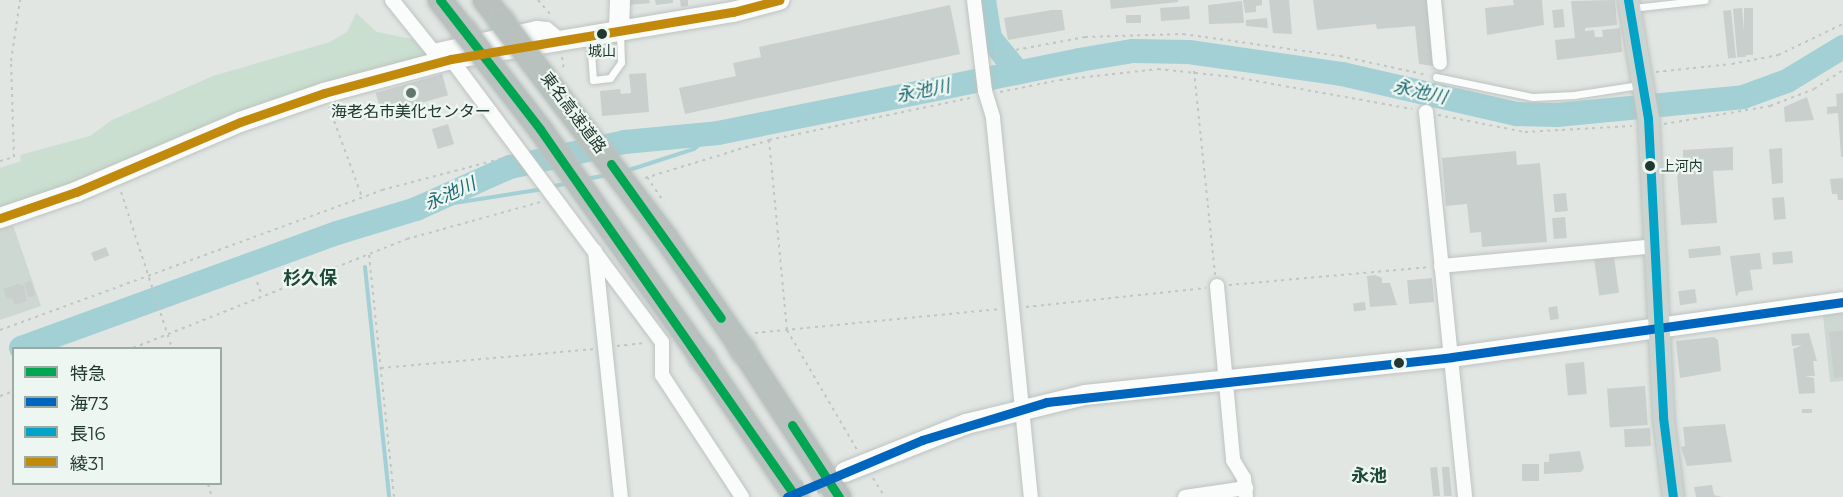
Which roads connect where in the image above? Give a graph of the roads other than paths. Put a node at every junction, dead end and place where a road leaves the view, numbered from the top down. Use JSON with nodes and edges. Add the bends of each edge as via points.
{"nodes":[{"id":1,"x":392,"y":0,"type":"edge"},
{"id":2,"x":440,"y":0,"type":"edge"},
{"id":3,"x":484,"y":0,"type":"edge"},
{"id":4,"x":620,"y":0,"type":"edge"},
{"id":5,"x":779,"y":0,"type":"edge"},
{"id":6,"x":974,"y":0,"type":"edge"},
{"id":7,"x":1434,"y":0,"type":"edge"},
{"id":8,"x":1705,"y":0,"type":"edge"},
{"id":9,"x":1629,"y":4,"type":"edge"},
{"id":10,"x":557,"y":29,"type":"junction"},
{"id":11,"x":619,"y":29,"type":"junction"},
{"id":12,"x":590,"y":34,"type":"junction"},
{"id":13,"x":442,"y":55,"type":"junction"},
{"id":14,"x":1440,"y":63,"type":"dead end"},
{"id":15,"x":1436,"y":77,"type":"road end"},
{"id":16,"x":1644,"y":82,"type":"junction"},
{"id":17,"x":1426,"y":112,"type":"road end"},
{"id":18,"x":0,"y":218,"type":"edge"},
{"id":19,"x":1655,"y":246,"type":"junction"},
{"id":20,"x":595,"y":250,"type":"junction"},
{"id":21,"x":1441,"y":266,"type":"junction"},
{"id":22,"x":1217,"y":286,"type":"road end"},
{"id":23,"x":1843,"y":302,"type":"edge"},
{"id":24,"x":1658,"y":327,"type":"junction"},
{"id":25,"x":1452,"y":357,"type":"junction"},
{"id":26,"x":1226,"y":380,"type":"junction"},
{"id":27,"x":1022,"y":407,"type":"junction"},
{"id":28,"x":845,"y":472,"type":"tunnel mouth"},
{"id":29,"x":1246,"y":493,"type":"edge"},
{"id":30,"x":621,"y":497,"type":"edge"},
{"id":31,"x":742,"y":497,"type":"edge"},
{"id":32,"x":796,"y":497,"type":"edge"},
{"id":33,"x":839,"y":497,"type":"edge"},
{"id":34,"x":1031,"y":497,"type":"edge"},
{"id":35,"x":1185,"y":497,"type":"edge"},
{"id":36,"x":1465,"y":497,"type":"edge"},
{"id":37,"x":1673,"y":497,"type":"edge"}],
"edges":[{"from":1,"to":13,"type":"street"},
{"from":2,"to":32,"type":"highway","bridge":true,"via":[[540,129]]},
{"from":3,"to":33,"type":"highway","name":"東名高速道路","bridge":true,"via":[[748,342]]},
{"from":4,"to":11,"type":"street"},
{"from":5,"to":11,"type":"street","via":[[733,12]]},
{"from":6,"to":27,"type":"street","via":[[993,118]]},
{"from":7,"to":14,"type":"street"},
{"from":8,"to":9,"type":"lane"},
{"from":9,"to":16,"type":"main road"},
{"from":10,"to":12,"type":"street"},
{"from":10,"to":13,"type":"street"},
{"from":10,"to":13,"type":"street","via":[[537,28]]},
{"from":11,"to":12,"type":"street"},
{"from":11,"to":12,"type":"lane","via":[[621,62],[610,78],[593,80]]},
{"from":13,"to":18,"type":"street","via":[[240,122],[115,176]]},
{"from":13,"to":20,"type":"street","via":[[526,155]]},
{"from":15,"to":16,"type":"lane","via":[[1533,96],[1615,90]]},
{"from":16,"to":19,"type":"main road"},
{"from":17,"to":21,"type":"street"},
{"from":19,"to":21,"type":"street"},
{"from":19,"to":24,"type":"main road"},
{"from":20,"to":30,"type":"street"},
{"from":20,"to":31,"type":"street","via":[[662,342],[662,375]]},
{"from":21,"to":25,"type":"street"},
{"from":22,"to":26,"type":"street"},
{"from":23,"to":24,"type":"street"},
{"from":24,"to":25,"type":"street"},
{"from":24,"to":37,"type":"main road"},
{"from":25,"to":26,"type":"street"},
{"from":25,"to":36,"type":"street"},
{"from":26,"to":27,"type":"street","via":[[1097,394]]},
{"from":26,"to":29,"type":"street","via":[[1233,460],[1244,478]]},
{"from":27,"to":28,"type":"street","via":[[966,424]]},
{"from":27,"to":34,"type":"street"},
{"from":29,"to":35,"type":"street"}]}
